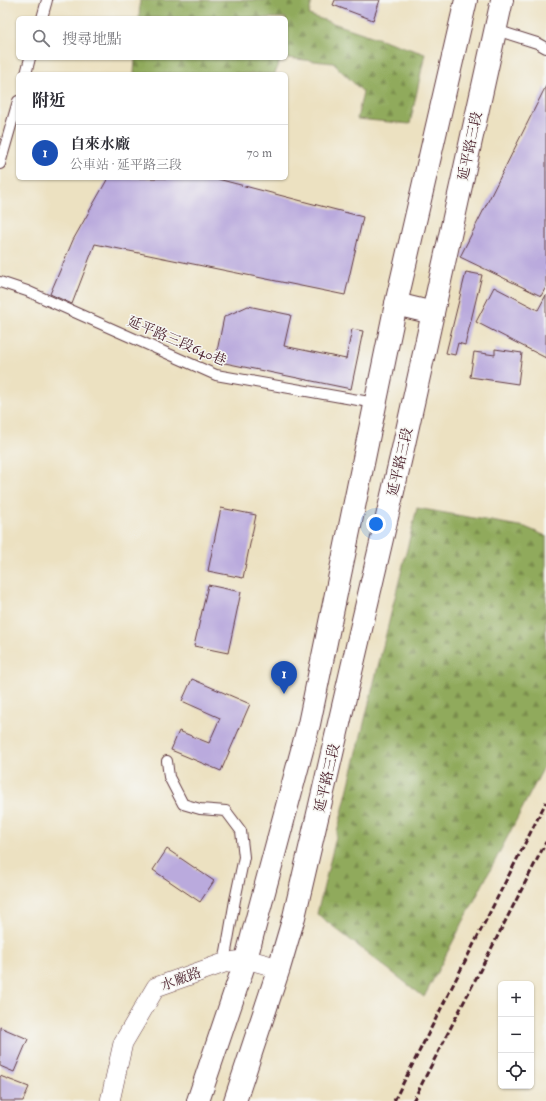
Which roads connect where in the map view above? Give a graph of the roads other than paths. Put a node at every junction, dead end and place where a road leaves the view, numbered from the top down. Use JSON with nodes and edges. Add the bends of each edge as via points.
{"nodes":[{"id":1,"x":47,"y":0,"type":"edge"},
{"id":2,"x":502,"y":0,"type":"edge"},
{"id":3,"x":464,"y":10,"type":"edge"},
{"id":4,"x":43,"y":16,"type":"edge"},
{"id":5,"x":496,"y":30,"type":"junction"},
{"id":6,"x":546,"y":48,"type":"edge"},
{"id":7,"x":30,"y":60,"type":"edge"},
{"id":8,"x":26,"y":72,"type":"edge"},
{"id":9,"x":16,"y":108,"type":"edge"},
{"id":10,"x":0,"y":164,"type":"edge"},
{"id":11,"x":0,"y":282,"type":"edge"},
{"id":12,"x":396,"y":304,"type":"junction"},
{"id":13,"x":433,"y":313,"type":"junction"},
{"id":14,"x":375,"y":403,"type":"junction"},
{"id":15,"x":167,"y":761,"type":"dead end"},
{"id":16,"x":246,"y":959,"type":"junction"},
{"id":17,"x":224,"y":963,"type":"junction"},
{"id":18,"x":280,"y":968,"type":"junction"},
{"id":19,"x":110,"y":1101,"type":"edge"},
{"id":20,"x":198,"y":1101,"type":"edge"},
{"id":21,"x":235,"y":1101,"type":"edge"}],
"edges":[{"from":1,"to":4,"type":"lane"},
{"from":2,"to":5,"type":"main road","name":"延平路三段"},
{"from":3,"to":5,"type":"main road"},
{"from":3,"to":12,"type":"main road"},
{"from":5,"to":6,"type":"lane"},
{"from":5,"to":13,"type":"main road","name":"延平路三段"},
{"from":7,"to":8,"type":"lane"},
{"from":9,"to":10,"type":"lane"},
{"from":11,"to":14,"type":"lane","name":"延平路三段640巷","via":[[27,291],[216,375]]},
{"from":12,"to":13,"type":"main road"},
{"from":12,"to":14,"type":"main road"},
{"from":13,"to":18,"type":"main road","name":"延平路三段","via":[[343,710]]},
{"from":14,"to":16,"type":"main road","via":[[309,724]]},
{"from":15,"to":17,"type":"lane","via":[[169,777],[183,804],[200,809],[226,811],[241,831],[244,857]]},
{"from":16,"to":17,"type":"street","name":"水廠路"},
{"from":16,"to":18,"type":"street","name":"水廠路"},
{"from":16,"to":20,"type":"main road"},
{"from":17,"to":19,"type":"street","name":"水廠路","via":[[156,987],[123,1043]]},
{"from":18,"to":21,"type":"main road","name":"延平路三段"}]}
